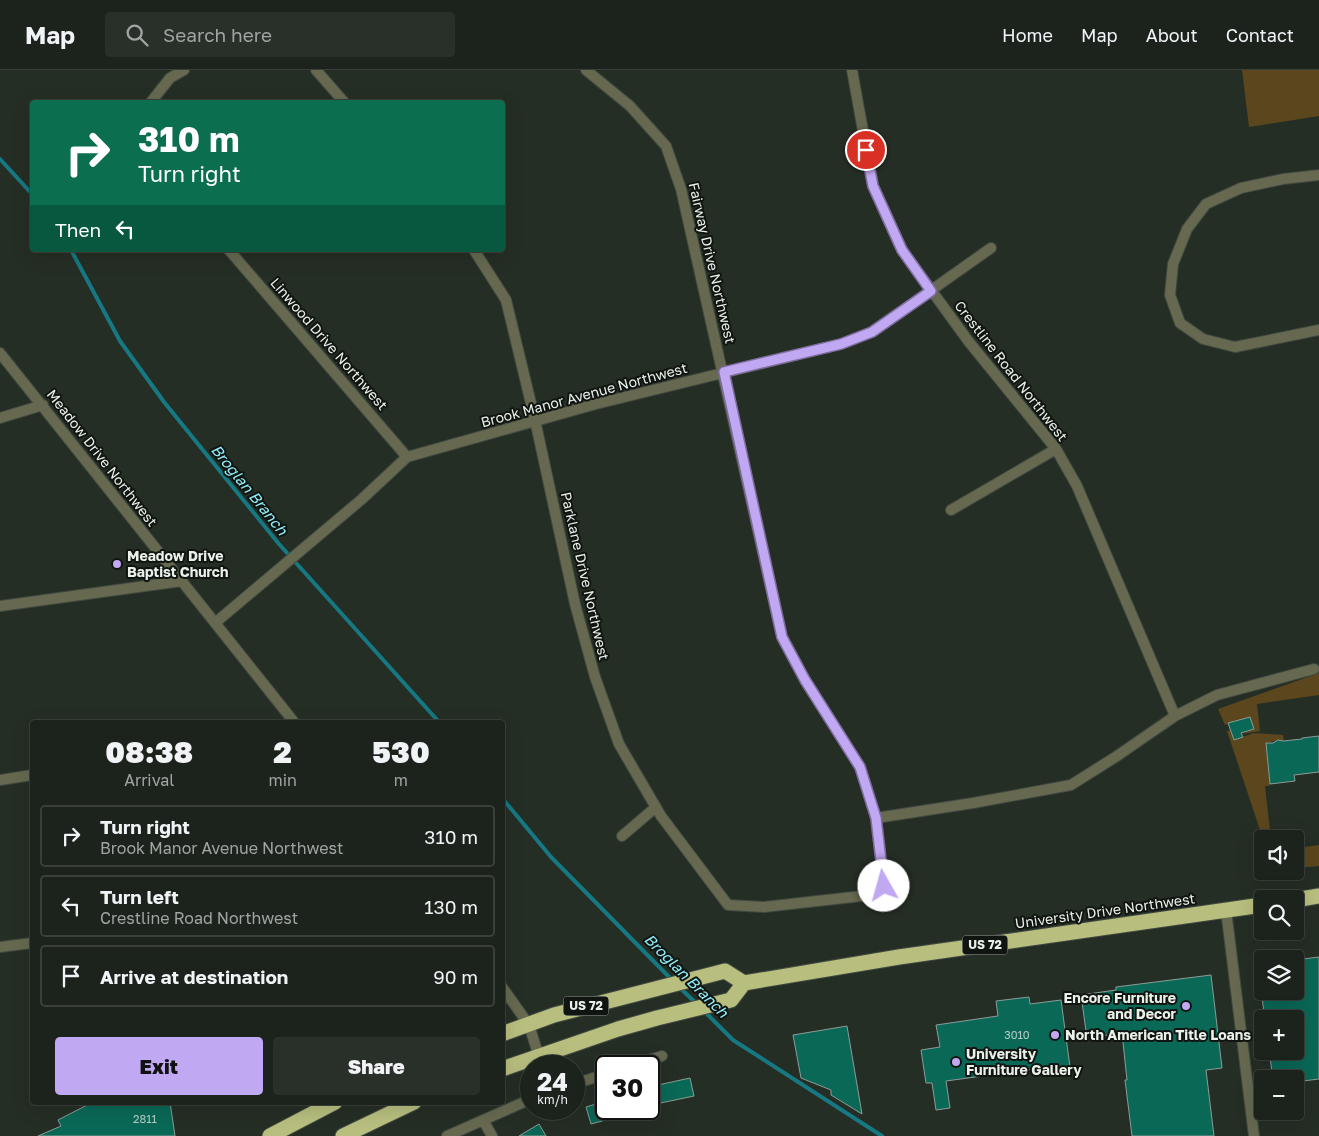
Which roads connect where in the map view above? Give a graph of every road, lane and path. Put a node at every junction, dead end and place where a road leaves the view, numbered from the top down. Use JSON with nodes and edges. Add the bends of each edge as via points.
{"nodes":[{"id":1,"x":184,"y":70,"type":"edge"},
{"id":2,"x":316,"y":70,"type":"edge"},
{"id":3,"x":586,"y":70,"type":"edge"},
{"id":4,"x":852,"y":70,"type":"edge"},
{"id":5,"x":153,"y":100,"type":"edge"},
{"id":6,"x":342,"y":100,"type":"edge"},
{"id":7,"x":1319,"y":176,"type":"edge"},
{"id":8,"x":991,"y":248,"type":"dead end"},
{"id":9,"x":231,"y":252,"type":"edge"},
{"id":10,"x":475,"y":252,"type":"edge"},
{"id":11,"x":931,"y":291,"type":"junction"},
{"id":12,"x":1319,"y":330,"type":"edge"},
{"id":13,"x":0,"y":353,"type":"edge"},
{"id":14,"x":724,"y":372,"type":"junction"},
{"id":15,"x":43,"y":405,"type":"junction"},
{"id":16,"x":0,"y":418,"type":"edge"},
{"id":17,"x":535,"y":420,"type":"junction"},
{"id":18,"x":1056,"y":449,"type":"junction"},
{"id":19,"x":408,"y":457,"type":"junction"},
{"id":20,"x":951,"y":510,"type":"dead end"},
{"id":21,"x":182,"y":581,"type":"junction"},
{"id":22,"x":0,"y":606,"type":"edge"},
{"id":23,"x":215,"y":623,"type":"junction"},
{"id":24,"x":1314,"y":669,"type":"dead end"},
{"id":25,"x":1176,"y":716,"type":"junction"},
{"id":26,"x":292,"y":720,"type":"edge"},
{"id":27,"x":30,"y":775,"type":"edge"},
{"id":28,"x":0,"y":780,"type":"edge"},
{"id":29,"x":656,"y":807,"type":"junction"},
{"id":30,"x":876,"y":818,"type":"junction"},
{"id":31,"x":622,"y":836,"type":"dead end"},
{"id":32,"x":856,"y":896,"type":"joint"},
{"id":33,"x":1319,"y":896,"type":"edge"},
{"id":34,"x":1304,"y":898,"type":"edge"},
{"id":35,"x":1254,"y":906,"type":"edge"},
{"id":36,"x":1226,"y":910,"type":"junction"},
{"id":37,"x":30,"y":943,"type":"edge"},
{"id":38,"x":0,"y":947,"type":"edge"},
{"id":39,"x":744,"y":982,"type":"junction"},
{"id":40,"x":505,"y":991,"type":"edge"},
{"id":41,"x":529,"y":1025,"type":"junction"},
{"id":42,"x":505,"y":1033,"type":"edge"},
{"id":43,"x":538,"y":1055,"type":"edge"},
{"id":44,"x":545,"y":1055,"type":"edge"},
{"id":45,"x":520,"y":1063,"type":"edge"},
{"id":46,"x":505,"y":1068,"type":"edge"},
{"id":47,"x":520,"y":1104,"type":"edge"},
{"id":48,"x":329,"y":1105,"type":"edge"},
{"id":49,"x":408,"y":1105,"type":"edge"},
{"id":50,"x":483,"y":1120,"type":"junction"},
{"id":51,"x":270,"y":1136,"type":"edge"},
{"id":52,"x":344,"y":1136,"type":"edge"},
{"id":53,"x":447,"y":1136,"type":"edge"},
{"id":54,"x":492,"y":1136,"type":"edge"},
{"id":55,"x":1254,"y":1136,"type":"edge"}],
"edges":[{"from":1,"to":5,"type":"street","via":[[170,78]]},
{"from":2,"to":6,"type":"street"},
{"from":3,"to":14,"type":"street","name":"Fairway Drive Northwest","via":[[630,106],[666,146],[681,189]]},
{"from":4,"to":11,"type":"street","name":"Crestline Road Northwest","via":[[873,186],[902,250]]},
{"from":7,"to":12,"type":"street","via":[[1241,188],[1206,204],[1187,229],[1173,264],[1170,295],[1180,323],[1203,339],[1235,347]]},
{"from":8,"to":11,"type":"street","name":"Brook Manor Avenue Northwest"},
{"from":9,"to":19,"type":"street","name":"Linwood Drive Northwest"},
{"from":10,"to":17,"type":"street","name":"Parklane Drive Northwest","via":[[506,300]]},
{"from":11,"to":14,"type":"street","name":"Brook Manor Avenue Northwest","via":[[872,332],[841,344]]},
{"from":11,"to":18,"type":"street","name":"Crestline Road Northwest"},
{"from":13,"to":15,"type":"street","name":"Meadow Drive Northwest"},
{"from":14,"to":17,"type":"street","name":"Brook Manor Avenue Northwest"},
{"from":14,"to":30,"type":"street","name":"Fairway Drive Northwest","via":[[782,637],[860,767]]},
{"from":15,"to":16,"type":"street"},
{"from":15,"to":21,"type":"street","name":"Meadow Drive Northwest"},
{"from":17,"to":19,"type":"street","name":"Brook Manor Avenue Northwest"},
{"from":17,"to":29,"type":"street","name":"Parklane Drive Northwest","via":[[575,604],[595,677],[619,744]]},
{"from":18,"to":20,"type":"street"},
{"from":18,"to":25,"type":"street","name":"Crestline Road Northwest","via":[[1077,486]]},
{"from":19,"to":23,"type":"street","name":"Brook Manor Avenue Northwest"},
{"from":21,"to":22,"type":"street"},
{"from":21,"to":23,"type":"street","name":"Meadow Drive Northwest"},
{"from":23,"to":26,"type":"street","name":"Meadow Drive Northwest"},
{"from":24,"to":25,"type":"street","via":[[1217,696]]},
{"from":25,"to":30,"type":"street","via":[[1071,785]]},
{"from":27,"to":28,"type":"street"},
{"from":29,"to":31,"type":"street"},
{"from":29,"to":32,"type":"street","name":"Parklane Drive Northwest","via":[[728,905],[764,907]]},
{"from":30,"to":32,"type":"street","name":"Fairway Drive Northwest","via":[[884,886],[871,895]]},
{"from":33,"to":34,"type":"highway"},
{"from":35,"to":36,"type":"highway","name":"University Drive Northwest","number":"US 72"},
{"from":36,"to":39,"type":"highway","name":"University Drive Northwest","number":"US 72"},
{"from":36,"to":55,"type":"street"},
{"from":37,"to":38,"type":"street"},
{"from":39,"to":41,"type":"highway","number":"US 72","via":[[725,971],[645,990]]},
{"from":39,"to":44,"type":"highway","number":"US 72","via":[[731,1000],[657,1018]]},
{"from":40,"to":41,"type":"street"},
{"from":41,"to":42,"type":"highway","number":"US 72"},
{"from":41,"to":43,"type":"street"},
{"from":45,"to":46,"type":"highway","number":"US 72"},
{"from":47,"to":50,"type":"street"},
{"from":48,"to":51,"type":"highway"},
{"from":49,"to":52,"type":"highway"},
{"from":50,"to":53,"type":"street"},
{"from":50,"to":54,"type":"street"}]}
